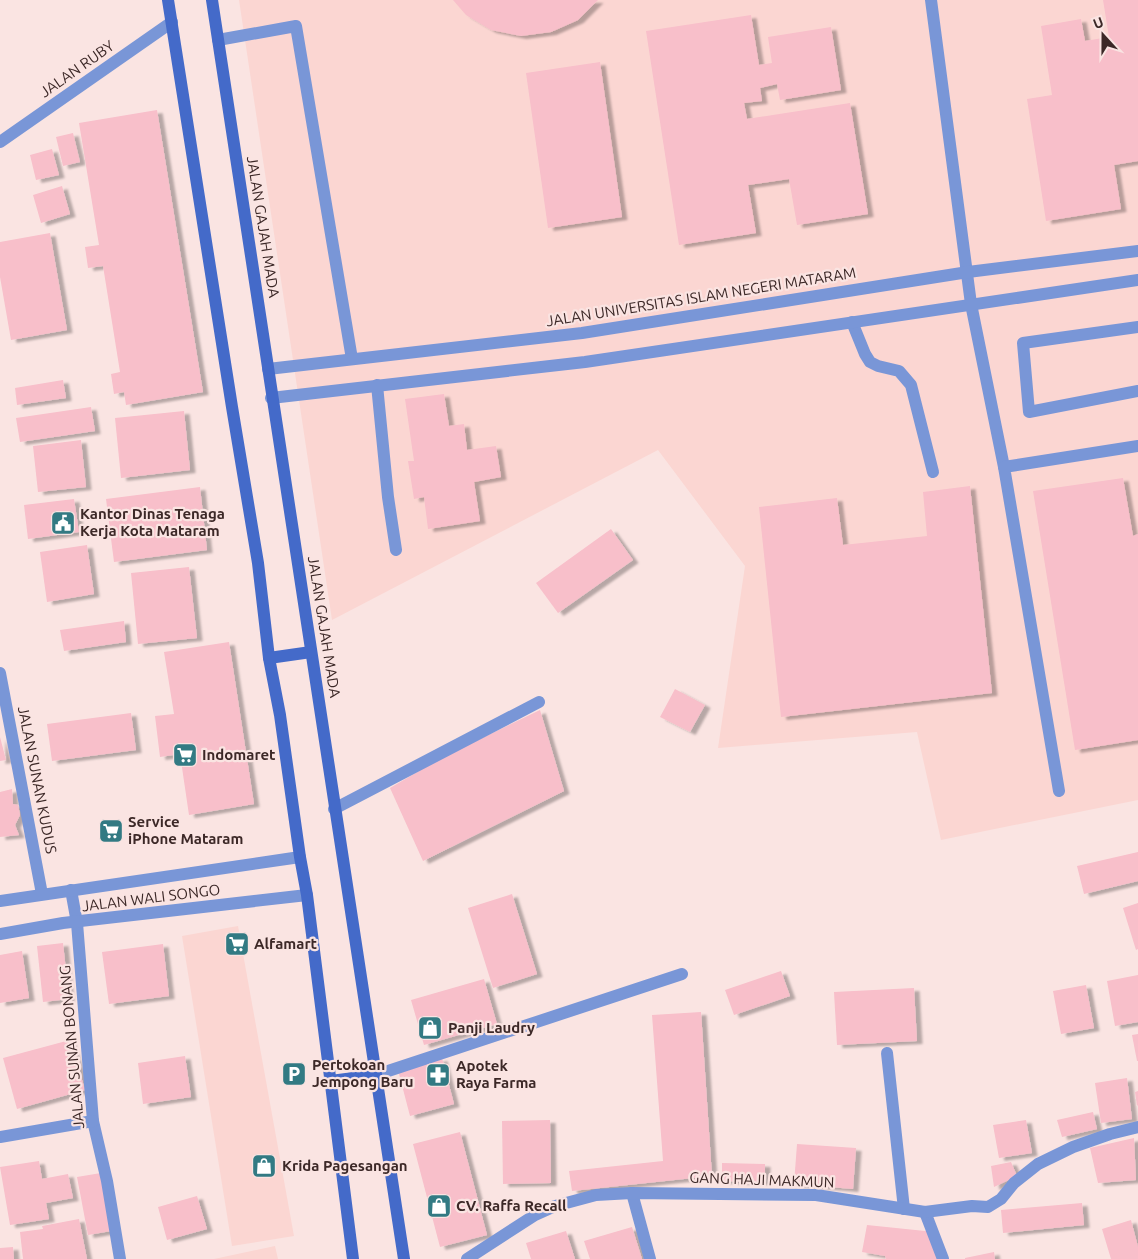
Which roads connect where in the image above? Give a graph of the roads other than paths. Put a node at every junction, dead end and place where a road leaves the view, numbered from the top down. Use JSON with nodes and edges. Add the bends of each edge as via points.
{"nodes":[{"id":1,"x":168,"y":0,"type":"edge"},
{"id":2,"x":212,"y":0,"type":"edge"},
{"id":3,"x":931,"y":0,"type":"edge"},
{"id":4,"x":172,"y":22,"type":"junction"},
{"id":5,"x":218,"y":40,"type":"junction"},
{"id":6,"x":0,"y":142,"type":"edge"},
{"id":7,"x":1138,"y":251,"type":"edge"},
{"id":8,"x":968,"y":272,"type":"junction"},
{"id":9,"x":1138,"y":280,"type":"edge"},
{"id":10,"x":971,"y":304,"type":"junction"},
{"id":11,"x":852,"y":322,"type":"junction"},
{"id":12,"x":1138,"y":327,"type":"edge"},
{"id":13,"x":352,"y":359,"type":"junction"},
{"id":14,"x":268,"y":369,"type":"junction"},
{"id":15,"x":377,"y":385,"type":"junction"},
{"id":16,"x":1138,"y":391,"type":"edge"},
{"id":17,"x":271,"y":398,"type":"junction"},
{"id":18,"x":1138,"y":446,"type":"edge"},
{"id":19,"x":1004,"y":467,"type":"junction"},
{"id":20,"x":933,"y":472,"type":"dead end"},
{"id":21,"x":396,"y":550,"type":"dead end"},
{"id":22,"x":311,"y":652,"type":"junction"},
{"id":23,"x":269,"y":658,"type":"junction"},
{"id":24,"x":0,"y":676,"type":"edge"},
{"id":25,"x":539,"y":702,"type":"dead end"},
{"id":26,"x":1059,"y":791,"type":"dead end"},
{"id":27,"x":334,"y":809,"type":"junction"},
{"id":28,"x":300,"y":857,"type":"junction"},
{"id":29,"x":72,"y":890,"type":"junction"},
{"id":30,"x":42,"y":894,"type":"junction"},
{"id":31,"x":307,"y":895,"type":"junction"},
{"id":32,"x":0,"y":901,"type":"edge"},
{"id":33,"x":77,"y":923,"type":"junction"},
{"id":34,"x":0,"y":934,"type":"edge"},
{"id":35,"x":682,"y":974,"type":"dead end"},
{"id":36,"x":888,"y":1053,"type":"dead end"},
{"id":37,"x":376,"y":1075,"type":"junction"},
{"id":38,"x":331,"y":1081,"type":"junction"},
{"id":39,"x":93,"y":1122,"type":"junction"},
{"id":40,"x":1138,"y":1127,"type":"edge"},
{"id":41,"x":0,"y":1137,"type":"edge"},
{"id":42,"x":632,"y":1193,"type":"junction"},
{"id":43,"x":904,"y":1209,"type":"junction"},
{"id":44,"x":925,"y":1212,"type":"junction"},
{"id":45,"x":120,"y":1259,"type":"edge"},
{"id":46,"x":353,"y":1259,"type":"edge"},
{"id":47,"x":404,"y":1259,"type":"edge"},
{"id":48,"x":467,"y":1259,"type":"edge"},
{"id":49,"x":650,"y":1259,"type":"edge"},
{"id":50,"x":943,"y":1259,"type":"edge"}],
"edges":[{"from":1,"to":4,"type":"main road"},
{"from":2,"to":5,"type":"main road","name":"JALAN GAJAH MADA"},
{"from":3,"to":8,"type":"street"},
{"from":4,"to":6,"type":"street","name":"JALAN RUBY"},
{"from":4,"to":23,"type":"main road","via":[[258,563]]},
{"from":5,"to":13,"type":"street","via":[[296,26]]},
{"from":5,"to":14,"type":"main road","name":"JALAN GAJAH MADA"},
{"from":7,"to":8,"type":"street","name":"JALAN UNIVERSITAS ISLAM NEGERI MATARAM"},
{"from":8,"to":10,"type":"street"},
{"from":8,"to":13,"type":"street","name":"JALAN UNIVERSITAS ISLAM NEGERI MATARAM","via":[[582,333]]},
{"from":9,"to":10,"type":"street"},
{"from":10,"to":11,"type":"street"},
{"from":10,"to":19,"type":"street"},
{"from":11,"to":15,"type":"street","via":[[585,362]]},
{"from":11,"to":20,"type":"street","via":[[870,362],[899,370],[911,384]]},
{"from":12,"to":16,"type":"street","via":[[1023,343],[1029,412]]},
{"from":13,"to":14,"type":"street","name":"JALAN UNIVERSITAS ISLAM NEGERI MATARAM"},
{"from":14,"to":17,"type":"main road","name":"JALAN GAJAH MADA"},
{"from":15,"to":17,"type":"street"},
{"from":15,"to":21,"type":"street"},
{"from":17,"to":22,"type":"main road","name":"JALAN GAJAH MADA"},
{"from":18,"to":19,"type":"street"},
{"from":19,"to":26,"type":"street"},
{"from":22,"to":23,"type":"main road"},
{"from":22,"to":27,"type":"main road","name":"JALAN GAJAH MADA"},
{"from":23,"to":28,"type":"main road"},
{"from":24,"to":30,"type":"street","name":"JALAN SUNAN KUDUS"},
{"from":25,"to":27,"type":"street"},
{"from":27,"to":37,"type":"main road","name":"JALAN GAJAH MADA"},
{"from":28,"to":29,"type":"street","name":"JALAN WALI SONGO"},
{"from":28,"to":31,"type":"main road"},
{"from":29,"to":30,"type":"street","name":"JALAN WALI SONGO"},
{"from":29,"to":33,"type":"street","name":"JALAN SUNAN BONANG"},
{"from":30,"to":32,"type":"street","name":"JALAN WALI SONGO"},
{"from":31,"to":33,"type":"street","name":"JALAN WALI SONGO"},
{"from":31,"to":38,"type":"main road"},
{"from":33,"to":34,"type":"street","name":"JALAN WALI SONGO"},
{"from":33,"to":39,"type":"street","name":"JALAN SUNAN BONANG"},
{"from":35,"to":37,"type":"street"},
{"from":36,"to":43,"type":"street"},
{"from":37,"to":38,"type":"main road"},
{"from":37,"to":47,"type":"main road","name":"JALAN GAJAH MADA"},
{"from":38,"to":46,"type":"main road"},
{"from":39,"to":41,"type":"street"},
{"from":39,"to":45,"type":"street","name":"JALAN SUNAN BONANG"},
{"from":40,"to":44,"type":"street","name":"GANG HAJI MAKMUN","via":[[1073,1147],[1038,1164],[992,1205]]},
{"from":42,"to":43,"type":"street","name":"GANG HAJI MAKMUN","via":[[816,1195]]},
{"from":42,"to":48,"type":"street","name":"GANG HAJI MAKMUN","via":[[596,1195],[555,1206]]},
{"from":42,"to":49,"type":"street"},
{"from":43,"to":44,"type":"street","name":"GANG HAJI MAKMUN"},
{"from":44,"to":50,"type":"street"}]}
